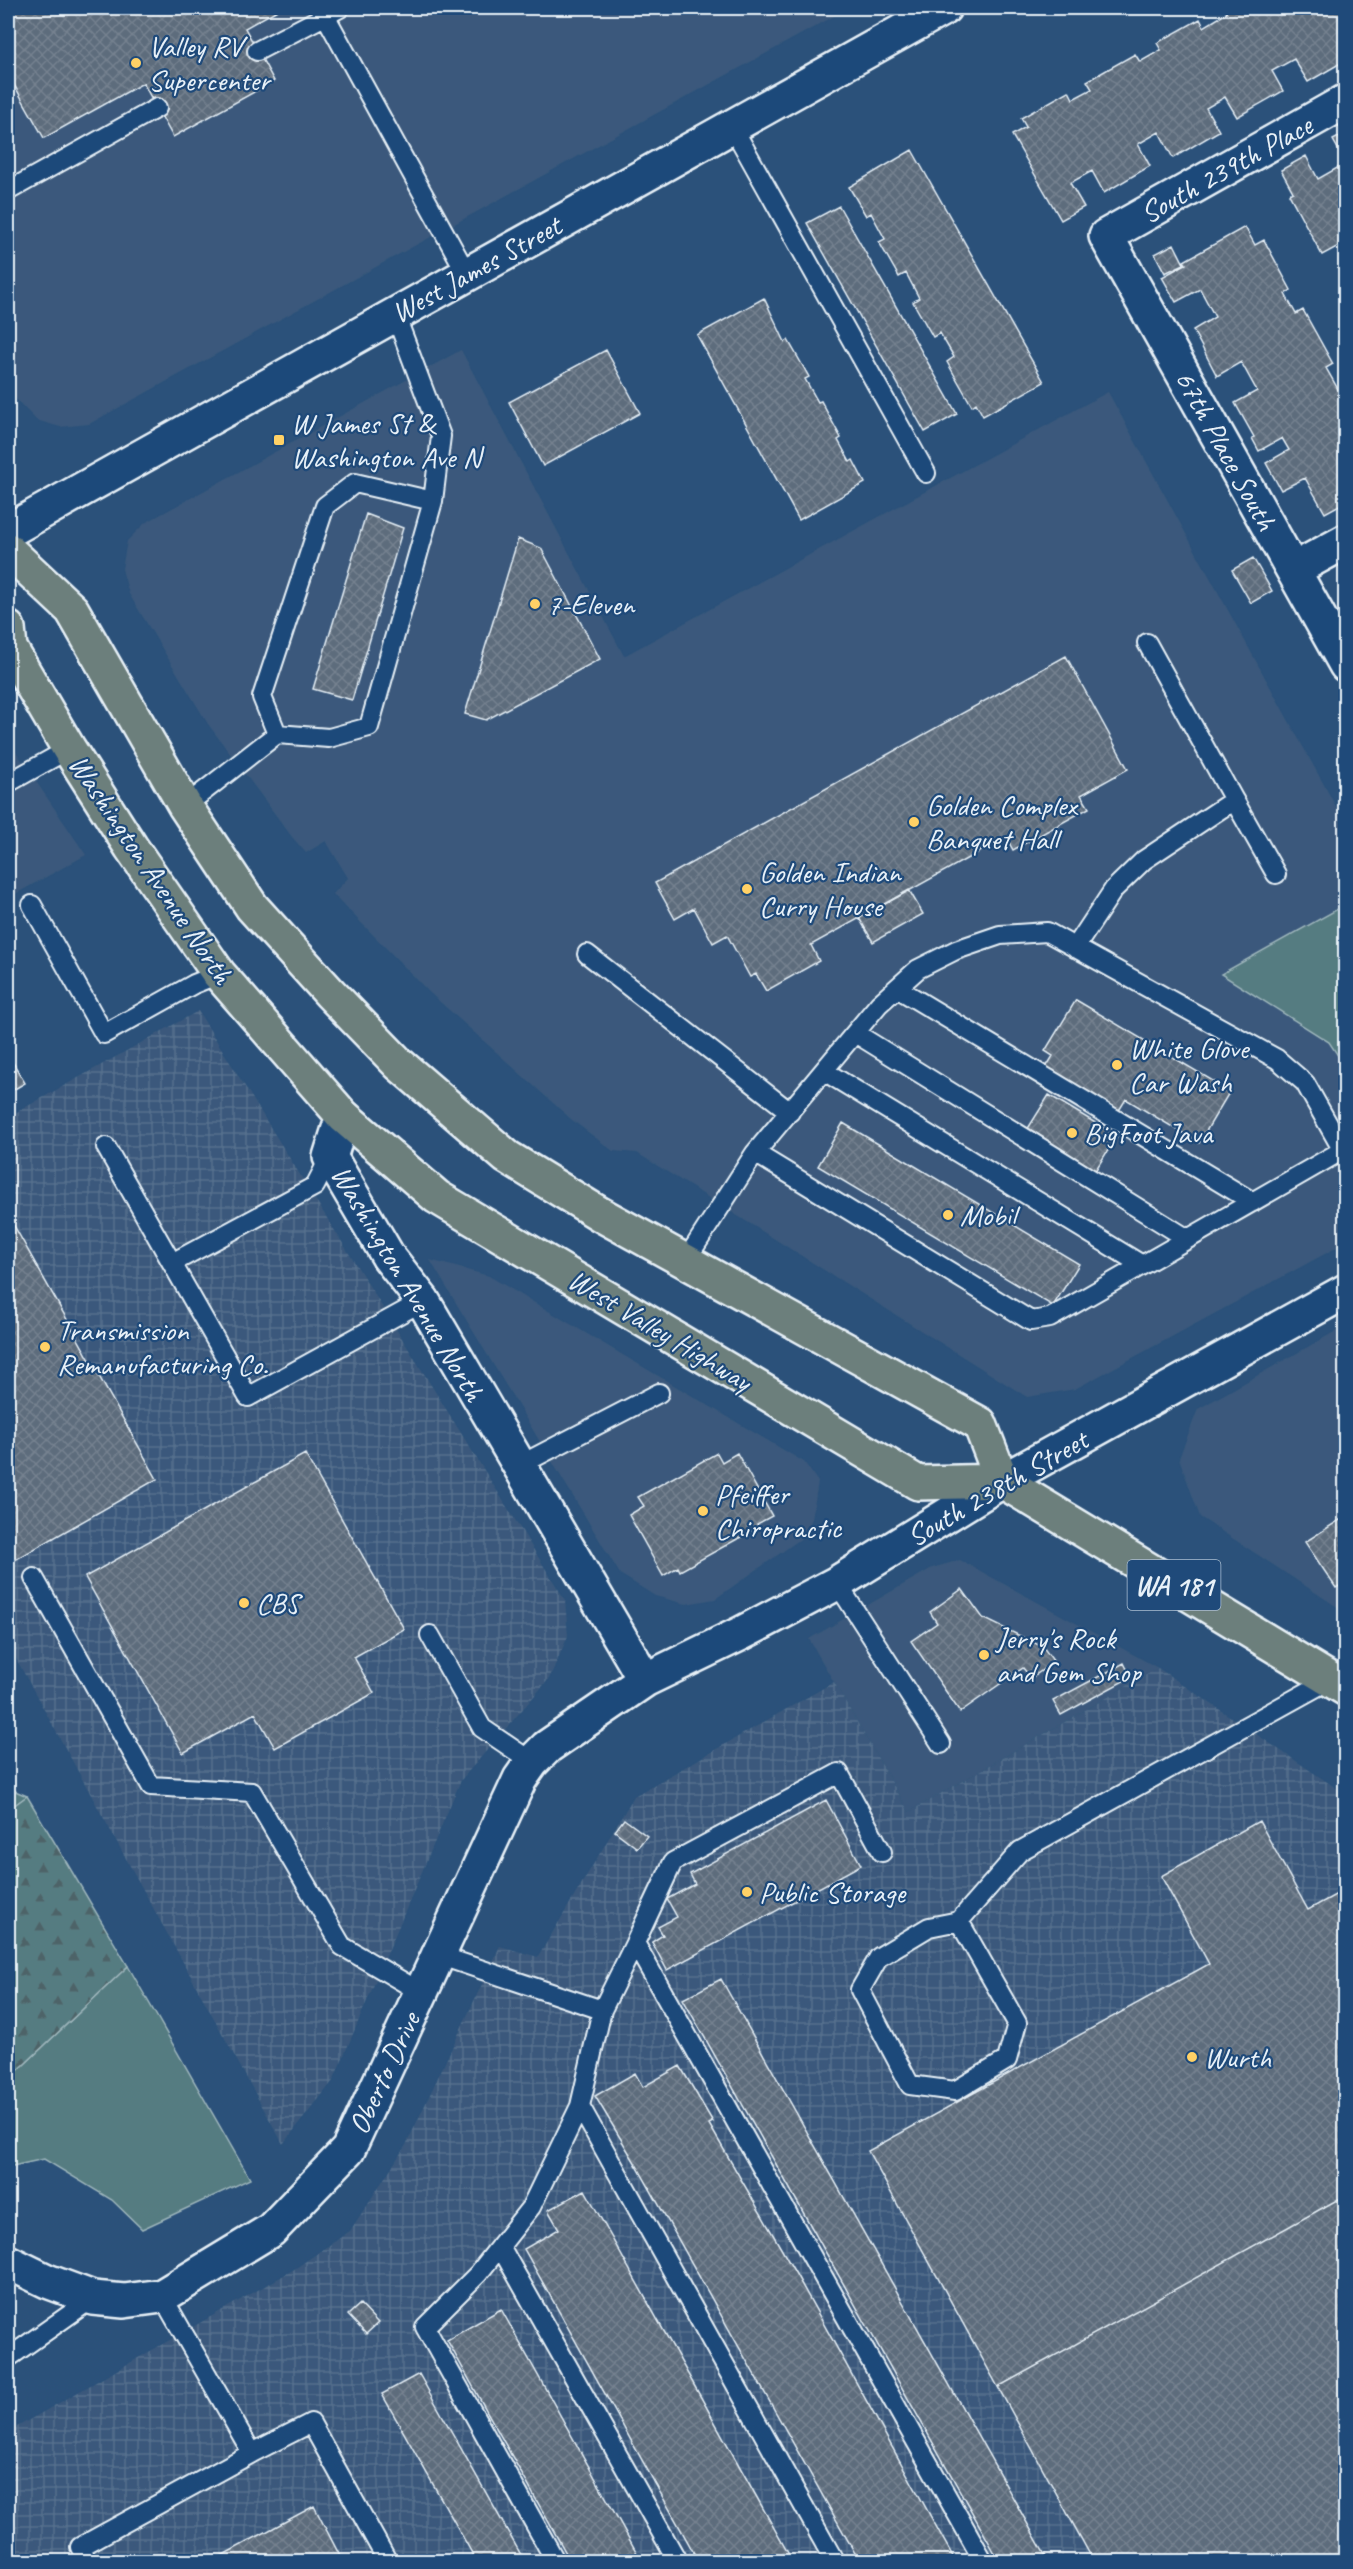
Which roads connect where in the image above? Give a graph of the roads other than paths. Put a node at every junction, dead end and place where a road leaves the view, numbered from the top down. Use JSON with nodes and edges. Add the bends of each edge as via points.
{"nodes":[{"id":1,"x":941,"y":8,"type":"edge"},
{"id":2,"x":332,"y":11,"type":"edge"},
{"id":3,"x":257,"y":51,"type":"dead end"},
{"id":4,"x":1346,"y":101,"type":"edge"},
{"id":5,"x":157,"y":108,"type":"dead end"},
{"id":6,"x":732,"y":126,"type":"junction"},
{"id":7,"x":8,"y":189,"type":"edge"},
{"id":8,"x":1106,"y":236,"type":"joint"},
{"id":9,"x":467,"y":274,"type":"junction"},
{"id":10,"x":395,"y":314,"type":"junction"},
{"id":11,"x":926,"y":473,"type":"dead end"},
{"id":12,"x":433,"y":501,"type":"junction"},
{"id":13,"x":8,"y":531,"type":"edge"},
{"id":14,"x":1346,"y":541,"type":"edge"},
{"id":15,"x":8,"y":550,"type":"edge"},
{"id":16,"x":1293,"y":570,"type":"junction"},
{"id":17,"x":8,"y":628,"type":"edge"},
{"id":18,"x":1147,"y":643,"type":"dead end"},
{"id":19,"x":1346,"y":665,"type":"edge"},
{"id":20,"x":277,"y":734,"type":"junction"},
{"id":21,"x":69,"y":748,"type":"junction"},
{"id":22,"x":8,"y":783,"type":"edge"},
{"id":23,"x":1234,"y":800,"type":"junction"},
{"id":24,"x":185,"y":806,"type":"junction"},
{"id":25,"x":1276,"y":874,"type":"dead end"},
{"id":26,"x":32,"y":905,"type":"dead end"},
{"id":27,"x":1075,"y":948,"type":"junction"},
{"id":28,"x":587,"y":954,"type":"dead end"},
{"id":29,"x":219,"y":974,"type":"junction"},
{"id":30,"x":897,"y":988,"type":"junction"},
{"id":31,"x":855,"y":1033,"type":"junction"},
{"id":32,"x":824,"y":1071,"type":"junction"},
{"id":33,"x":789,"y":1112,"type":"junction"},
{"id":34,"x":343,"y":1116,"type":"junction"},
{"id":35,"x":106,"y":1147,"type":"dead end"},
{"id":36,"x":755,"y":1153,"type":"junction"},
{"id":37,"x":1344,"y":1153,"type":"edge"},
{"id":38,"x":330,"y":1157,"type":"junction"},
{"id":39,"x":1253,"y":1202,"type":"junction"},
{"id":40,"x":1188,"y":1239,"type":"junction"},
{"id":41,"x":686,"y":1260,"type":"junction"},
{"id":42,"x":172,"y":1263,"type":"junction"},
{"id":43,"x":1142,"y":1265,"type":"junction"},
{"id":44,"x":1346,"y":1291,"type":"edge"},
{"id":45,"x":423,"y":1301,"type":"junction"},
{"id":46,"x":659,"y":1393,"type":"dead end"},
{"id":47,"x":518,"y":1466,"type":"junction"},
{"id":48,"x":1002,"y":1481,"type":"junction"},
{"id":49,"x":34,"y":1578,"type":"dead end"},
{"id":50,"x":837,"y":1583,"type":"junction"},
{"id":51,"x":430,"y":1635,"type":"dead end"},
{"id":52,"x":645,"y":1680,"type":"junction"},
{"id":53,"x":1338,"y":1684,"type":"edge"},
{"id":54,"x":941,"y":1744,"type":"dead end"},
{"id":55,"x":532,"y":1762,"type":"junction"},
{"id":56,"x":882,"y":1852,"type":"dead end"},
{"id":57,"x":958,"y":1921,"type":"junction"},
{"id":58,"x":635,"y":1943,"type":"junction"},
{"id":59,"x":438,"y":1955,"type":"junction"},
{"id":60,"x":422,"y":1993,"type":"junction"},
{"id":61,"x":602,"y":2010,"type":"junction"},
{"id":62,"x":580,"y":2106,"type":"junction"},
{"id":63,"x":500,"y":2246,"type":"junction"},
{"id":64,"x":8,"y":2262,"type":"edge"},
{"id":65,"x":162,"y":2296,"type":"junction"},
{"id":66,"x":93,"y":2298,"type":"junction"},
{"id":67,"x":8,"y":2358,"type":"edge"},
{"id":68,"x":252,"y":2453,"type":"junction"},
{"id":69,"x":88,"y":2562,"type":"edge"},
{"id":70,"x":388,"y":2562,"type":"edge"},
{"id":71,"x":556,"y":2562,"type":"edge"},
{"id":72,"x":678,"y":2562,"type":"edge"},
{"id":73,"x":835,"y":2562,"type":"edge"},
{"id":74,"x":984,"y":2562,"type":"edge"}],
"edges":[{"from":1,"to":6,"type":"street","name":"West James Street"},
{"from":2,"to":3,"type":"lane"},
{"from":2,"to":9,"type":"lane"},
{"from":4,"to":8,"type":"street","name":"South 239th Place"},
{"from":5,"to":7,"type":"lane"},
{"from":6,"to":9,"type":"street","name":"West James Street"},
{"from":6,"to":11,"type":"lane"},
{"from":8,"to":16,"type":"street","name":"67th Place South"},
{"from":9,"to":10,"type":"street","name":"West James Street"},
{"from":10,"to":12,"type":"lane","via":[[441,436]]},
{"from":10,"to":13,"type":"street","name":"West James Street"},
{"from":12,"to":20,"type":"lane","via":[[369,726],[328,738]]},
{"from":12,"to":20,"type":"lane","via":[[354,483],[325,506],[262,697]]},
{"from":14,"to":16,"type":"street"},
{"from":15,"to":24,"type":"main road","name":"Washington Avenue North","via":[[72,610]]},
{"from":16,"to":19,"type":"street","name":"67th Place South"},
{"from":17,"to":21,"type":"main road","name":"Washington Avenue North","via":[[10,648]]},
{"from":18,"to":23,"type":"lane"},
{"from":20,"to":24,"type":"lane"},
{"from":21,"to":22,"type":"lane"},
{"from":21,"to":29,"type":"main road","name":"Washington Avenue North","via":[[131,847]]},
{"from":23,"to":25,"type":"lane"},
{"from":23,"to":27,"type":"lane","via":[[1144,860],[1114,889]]},
{"from":24,"to":41,"type":"main road","name":"Washington Avenue North","via":[[252,907],[399,1064],[507,1157],[600,1214]]},
{"from":26,"to":29,"type":"lane","via":[[104,1034]]},
{"from":27,"to":30,"type":"lane","via":[[1047,932],[1000,935],[918,969]]},
{"from":27,"to":37,"type":"lane","via":[[1277,1059],[1305,1083]]},
{"from":28,"to":33,"type":"lane"},
{"from":29,"to":34,"type":"main road","name":"Washington Avenue North"},
{"from":30,"to":31,"type":"lane"},
{"from":30,"to":39,"type":"lane"},
{"from":31,"to":32,"type":"lane"},
{"from":31,"to":40,"type":"lane"},
{"from":32,"to":33,"type":"lane"},
{"from":32,"to":43,"type":"lane"},
{"from":33,"to":36,"type":"lane"},
{"from":34,"to":38,"type":"street","name":"Washington Avenue North"},
{"from":34,"to":48,"type":"main road","name":"West Valley Highway","via":[[436,1197],[918,1483]]},
{"from":35,"to":42,"type":"lane"},
{"from":36,"to":41,"type":"lane"},
{"from":36,"to":43,"type":"lane","via":[[1031,1321],[1050,1318]]},
{"from":37,"to":39,"type":"lane"},
{"from":38,"to":42,"type":"lane","via":[[315,1186]]},
{"from":38,"to":45,"type":"street","name":"Washington Avenue North","via":[[387,1256]]},
{"from":39,"to":40,"type":"lane"},
{"from":40,"to":43,"type":"lane"},
{"from":41,"to":48,"type":"main road","via":[[980,1424]]},
{"from":42,"to":45,"type":"lane","via":[[248,1397]]},
{"from":44,"to":48,"type":"street","name":"South 238th Street"},
{"from":45,"to":47,"type":"street","name":"Washington Avenue North"},
{"from":46,"to":47,"type":"lane"},
{"from":47,"to":52,"type":"street","name":"Washington Avenue North"},
{"from":48,"to":50,"type":"street","name":"South 238th Street"},
{"from":48,"to":53,"type":"main road","number":"WA 181"},
{"from":49,"to":60,"type":"lane","via":[[151,1786],[252,1792],[342,1946]]},
{"from":50,"to":52,"type":"street","name":"South 238th Street"},
{"from":50,"to":54,"type":"lane"},
{"from":51,"to":55,"type":"lane","via":[[482,1728]]},
{"from":52,"to":55,"type":"street","name":"Oberto Drive","via":[[585,1719]]},
{"from":53,"to":57,"type":"lane","via":[[1020,1851]]},
{"from":55,"to":59,"type":"street","name":"Oberto Drive","via":[[520,1779]]},
{"from":56,"to":58,"type":"lane","via":[[839,1773],[673,1862]]},
{"from":57,"to":57,"type":"lane","via":[[1017,2023],[1007,2060],[955,2091],[910,2085],[860,1990],[879,1956],[929,1927]]},
{"from":58,"to":61,"type":"lane"},
{"from":58,"to":74,"type":"lane"},
{"from":59,"to":60,"type":"street","name":"Oberto Drive"},
{"from":59,"to":61,"type":"lane"},
{"from":60,"to":65,"type":"street","name":"Oberto Drive","via":[[348,2150],[271,2230]]},
{"from":61,"to":62,"type":"lane"},
{"from":62,"to":63,"type":"lane","via":[[531,2207]]},
{"from":62,"to":73,"type":"lane"},
{"from":63,"to":71,"type":"lane","via":[[425,2327]]},
{"from":63,"to":72,"type":"lane"},
{"from":64,"to":66,"type":"street","name":"Oberto Drive"},
{"from":65,"to":66,"type":"street","name":"Oberto Drive","via":[[124,2301]]},
{"from":65,"to":68,"type":"lane"},
{"from":66,"to":67,"type":"lane"},
{"from":68,"to":69,"type":"lane","via":[[80,2547]]},
{"from":68,"to":70,"type":"lane","via":[[311,2423]]}]}
